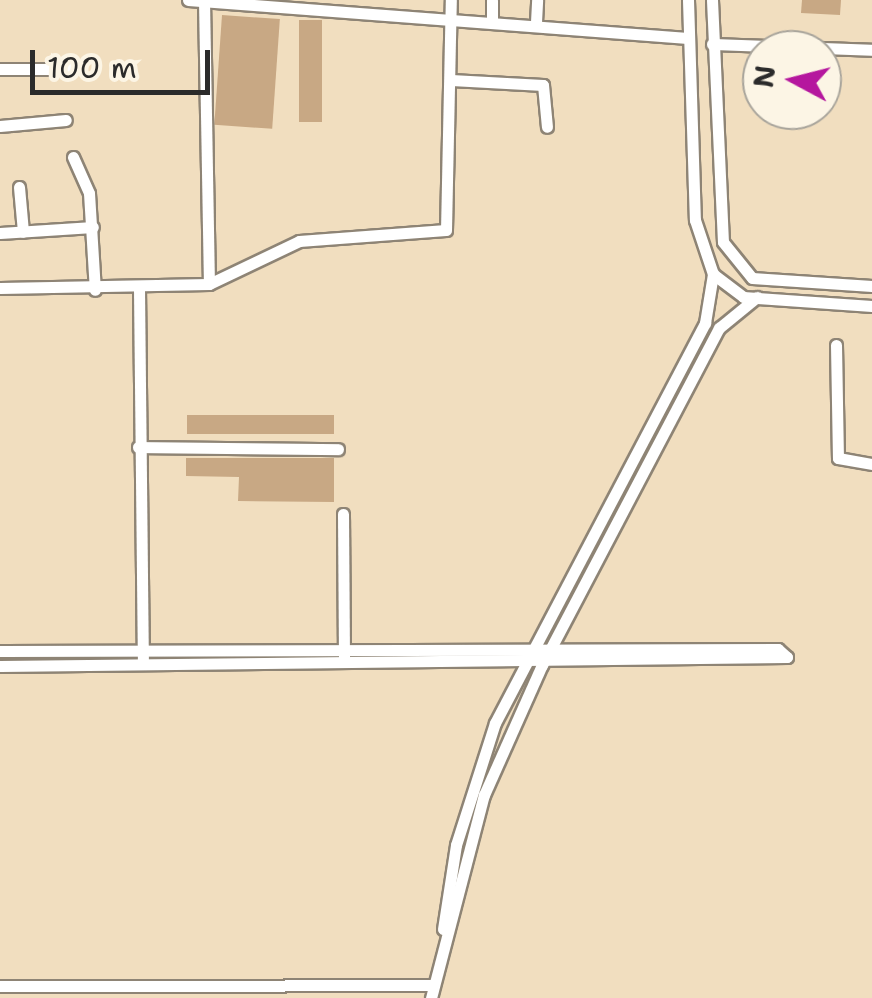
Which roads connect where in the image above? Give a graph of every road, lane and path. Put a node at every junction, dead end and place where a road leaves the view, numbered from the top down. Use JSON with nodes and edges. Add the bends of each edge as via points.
{"nodes":[{"id":1,"x":188,"y":0,"type":"edge"},
{"id":2,"x":204,"y":0,"type":"edge"},
{"id":3,"x":450,"y":0,"type":"edge"},
{"id":4,"x":492,"y":0,"type":"edge"},
{"id":5,"x":536,"y":0,"type":"edge"},
{"id":6,"x":688,"y":0,"type":"edge"},
{"id":7,"x":712,"y":0,"type":"edge"},
{"id":8,"x":383,"y":5,"type":"edge"},
{"id":9,"x":451,"y":14,"type":"junction"},
{"id":10,"x":492,"y":18,"type":"junction"},
{"id":11,"x":536,"y":22,"type":"junction"},
{"id":12,"x":688,"y":38,"type":"junction"},
{"id":13,"x":712,"y":44,"type":"junction"},
{"id":14,"x":872,"y":50,"type":"edge"},
{"id":15,"x":0,"y":69,"type":"edge"},
{"id":16,"x":70,"y":69,"type":"dead end"},
{"id":17,"x":451,"y":80,"type":"junction"},
{"id":18,"x":66,"y":120,"type":"dead end"},
{"id":19,"x":0,"y":126,"type":"edge"},
{"id":20,"x":547,"y":128,"type":"dead end"},
{"id":21,"x":74,"y":157,"type":"dead end"},
{"id":22,"x":19,"y":187,"type":"dead end"},
{"id":23,"x":93,"y":227,"type":"junction"},
{"id":24,"x":23,"y":232,"type":"junction"},
{"id":25,"x":0,"y":234,"type":"edge"},
{"id":26,"x":713,"y":274,"type":"junction"},
{"id":27,"x":209,"y":284,"type":"junction"},
{"id":28,"x":872,"y":286,"type":"edge"},
{"id":29,"x":0,"y":288,"type":"edge"},
{"id":30,"x":139,"y":289,"type":"junction"},
{"id":31,"x":95,"y":290,"type":"junction"},
{"id":32,"x":757,"y":298,"type":"junction"},
{"id":33,"x":872,"y":306,"type":"edge"},
{"id":34,"x":836,"y":344,"type":"dead end"},
{"id":35,"x":138,"y":448,"type":"junction"},
{"id":36,"x":338,"y":448,"type":"dead end"},
{"id":37,"x":872,"y":464,"type":"edge"},
{"id":38,"x":343,"y":514,"type":"dead end"},
{"id":39,"x":530,"y":650,"type":"junction"},
{"id":40,"x":550,"y":650,"type":"junction"},
{"id":41,"x":0,"y":651,"type":"edge"},
{"id":42,"x":344,"y":652,"type":"junction"},
{"id":43,"x":143,"y":659,"type":"junction"},
{"id":44,"x":523,"y":664,"type":"junction"},
{"id":45,"x":542,"y":665,"type":"junction"},
{"id":46,"x":0,"y":666,"type":"edge"},
{"id":47,"x":344,"y":666,"type":"junction"},
{"id":48,"x":442,"y":943,"type":"junction"},
{"id":49,"x":0,"y":986,"type":"edge"},
{"id":50,"x":431,"y":992,"type":"edge"}],
"edges":[{"from":1,"to":2,"type":"street"},
{"from":2,"to":8,"type":"street"},
{"from":2,"to":27,"type":"street"},
{"from":3,"to":9,"type":"street"},
{"from":4,"to":10,"type":"street"},
{"from":5,"to":11,"type":"street"},
{"from":6,"to":12,"type":"street"},
{"from":7,"to":13,"type":"street"},
{"from":8,"to":9,"type":"street"},
{"from":9,"to":10,"type":"street"},
{"from":9,"to":17,"type":"street"},
{"from":10,"to":11,"type":"street"},
{"from":11,"to":12,"type":"street"},
{"from":12,"to":26,"type":"street","via":[[695,220]]},
{"from":13,"to":14,"type":"street"},
{"from":13,"to":28,"type":"street","via":[[716,207],[738,269],[782,283]]},
{"from":15,"to":16,"type":"street"},
{"from":17,"to":20,"type":"street","via":[[542,85]]},
{"from":17,"to":27,"type":"street","via":[[446,230],[328,234]]},
{"from":18,"to":19,"type":"street"},
{"from":21,"to":23,"type":"street"},
{"from":22,"to":24,"type":"street"},
{"from":23,"to":24,"type":"street"},
{"from":23,"to":31,"type":"street"},
{"from":24,"to":25,"type":"street"},
{"from":26,"to":32,"type":"street"},
{"from":26,"to":39,"type":"street","via":[[705,323]]},
{"from":27,"to":30,"type":"street"},
{"from":29,"to":31,"type":"street"},
{"from":30,"to":31,"type":"street"},
{"from":30,"to":35,"type":"street"},
{"from":32,"to":33,"type":"street"},
{"from":32,"to":40,"type":"street","via":[[719,328]]},
{"from":34,"to":37,"type":"street","via":[[838,458]]},
{"from":35,"to":36,"type":"street"},
{"from":35,"to":43,"type":"street"},
{"from":38,"to":42,"type":"street"},
{"from":39,"to":40,"type":"street"},
{"from":39,"to":42,"type":"street"},
{"from":39,"to":44,"type":"street"},
{"from":40,"to":45,"type":"street"},
{"from":40,"to":45,"type":"street","via":[[778,649],[787,657]]},
{"from":41,"to":43,"type":"street"},
{"from":42,"to":43,"type":"street"},
{"from":42,"to":47,"type":"street"},
{"from":43,"to":46,"type":"street"},
{"from":43,"to":47,"type":"street"},
{"from":44,"to":45,"type":"street"},
{"from":44,"to":47,"type":"street"},
{"from":44,"to":48,"type":"street","via":[[456,845]]},
{"from":45,"to":48,"type":"street","via":[[484,795]]},
{"from":48,"to":50,"type":"street"},
{"from":49,"to":50,"type":"street"}]}
